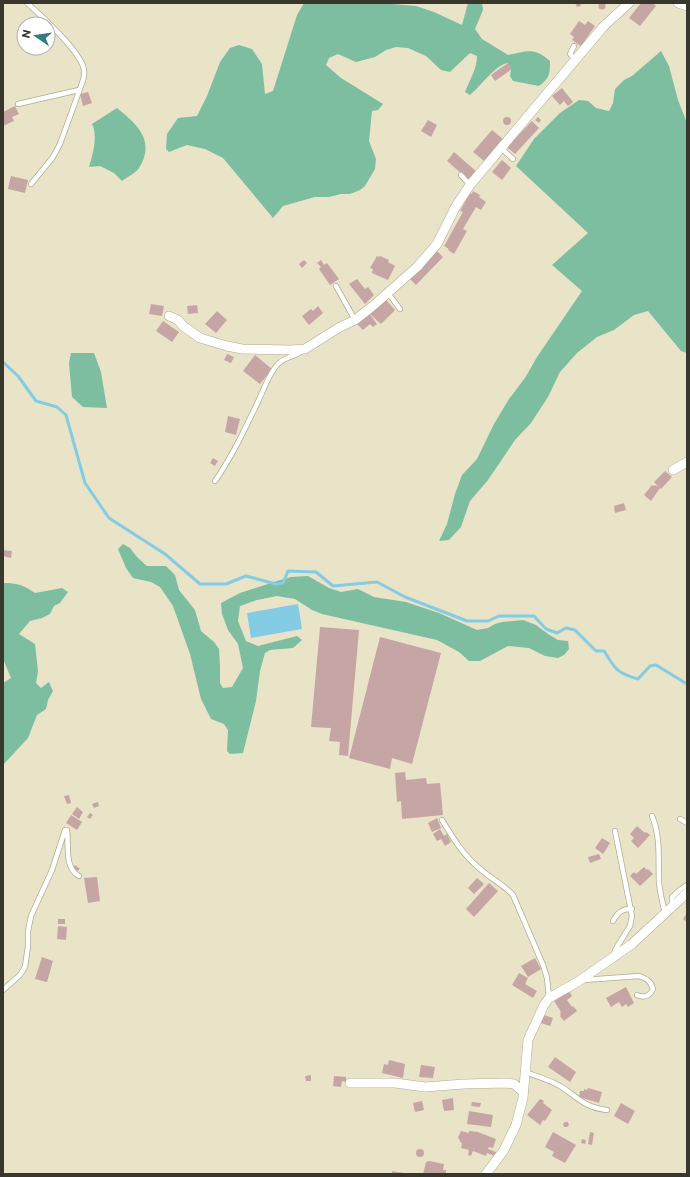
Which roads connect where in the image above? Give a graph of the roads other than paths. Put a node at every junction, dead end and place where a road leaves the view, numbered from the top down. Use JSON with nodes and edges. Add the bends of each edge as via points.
{"nodes":[{"id":1,"x":27,"y":3,"type":"edge"},
{"id":2,"x":629,"y":3,"type":"edge"},
{"id":3,"x":678,"y":3,"type":"edge"},
{"id":4,"x":687,"y":6,"type":"edge"},
{"id":5,"x":574,"y":46,"type":"dead end"},
{"id":6,"x":576,"y":60,"type":"junction"},
{"id":7,"x":79,"y":90,"type":"junction"},
{"id":8,"x":18,"y":104,"type":"dead end"},
{"id":9,"x":501,"y":148,"type":"junction"},
{"id":10,"x":513,"y":159,"type":"dead end"},
{"id":11,"x":461,"y":175,"type":"dead end"},
{"id":12,"x":31,"y":184,"type":"dead end"},
{"id":13,"x":470,"y":185,"type":"junction"},
{"id":14,"x":336,"y":286,"type":"dead end"},
{"id":15,"x":388,"y":293,"type":"junction"},
{"id":16,"x":400,"y":308,"type":"dead end"},
{"id":17,"x":169,"y":316,"type":"dead end"},
{"id":18,"x":355,"y":320,"type":"junction"},
{"id":19,"x":305,"y":349,"type":"junction"},
{"id":20,"x":687,"y":462,"type":"edge"},
{"id":21,"x":673,"y":470,"type":"dead end"},
{"id":22,"x":215,"y":481,"type":"dead end"},
{"id":23,"x":652,"y":816,"type":"dead end"},
{"id":24,"x":680,"y":819,"type":"dead end"},
{"id":25,"x":442,"y":820,"type":"dead end"},
{"id":26,"x":687,"y":823,"type":"edge"},
{"id":27,"x":615,"y":831,"type":"dead end"},
{"id":28,"x":79,"y":876,"type":"dead end"},
{"id":29,"x":687,"y":885,"type":"edge"},
{"id":30,"x":687,"y":893,"type":"edge"},
{"id":31,"x":672,"y":907,"type":"junction"},
{"id":32,"x":632,"y":909,"type":"junction"},
{"id":33,"x":665,"y":914,"type":"junction"},
{"id":34,"x":613,"y":921,"type":"dead end"},
{"id":35,"x":612,"y":958,"type":"junction"},
{"id":36,"x":578,"y":981,"type":"junction"},
{"id":37,"x":3,"y":990,"type":"edge"},
{"id":38,"x":637,"y":995,"type":"dead end"},
{"id":39,"x":549,"y":998,"type":"junction"},
{"id":40,"x":525,"y":1072,"type":"junction"},
{"id":41,"x":350,"y":1083,"type":"dead end"},
{"id":42,"x":523,"y":1092,"type":"junction"},
{"id":43,"x":606,"y":1110,"type":"dead end"},
{"id":44,"x":486,"y":1174,"type":"edge"}],
"edges":[{"from":1,"to":7,"type":"lane","via":[[70,46],[82,63],[84,76]]},
{"from":2,"to":6,"type":"street","via":[[606,24]]},
{"from":3,"to":4,"type":"street"},
{"from":5,"to":6,"type":"lane","via":[[570,54]]},
{"from":6,"to":9,"type":"street"},
{"from":7,"to":8,"type":"lane"},
{"from":7,"to":12,"type":"lane","via":[[60,144]]},
{"from":9,"to":10,"type":"lane"},
{"from":9,"to":13,"type":"street"},
{"from":11,"to":13,"type":"lane"},
{"from":13,"to":15,"type":"street","via":[[456,206],[438,244]]},
{"from":14,"to":18,"type":"lane"},
{"from":15,"to":16,"type":"lane"},
{"from":15,"to":18,"type":"street"},
{"from":17,"to":19,"type":"street","via":[[200,338],[227,346],[242,349]]},
{"from":18,"to":19,"type":"street"},
{"from":19,"to":22,"type":"lane","via":[[293,357],[282,360],[272,371],[244,431]]},
{"from":20,"to":21,"type":"street"},
{"from":23,"to":33,"type":"lane","via":[[658,845],[659,884]]},
{"from":24,"to":26,"type":"lane"},
{"from":25,"to":39,"type":"lane","via":[[457,846],[468,858],[513,895],[543,965]]},
{"from":27,"to":32,"type":"lane"},
{"from":28,"to":37,"type":"lane","via":[[74,874],[71,868],[66,830],[32,916],[25,967]]},
{"from":29,"to":31,"type":"lane","via":[[672,897]]},
{"from":30,"to":31,"type":"street"},
{"from":31,"to":33,"type":"street"},
{"from":32,"to":34,"type":"lane","via":[[620,911]]},
{"from":32,"to":35,"type":"lane","via":[[630,926]]},
{"from":33,"to":35,"type":"street"},
{"from":35,"to":36,"type":"street"},
{"from":36,"to":38,"type":"lane","via":[[639,976],[646,978],[652,984],[651,994],[642,997]]},
{"from":36,"to":39,"type":"street"},
{"from":39,"to":40,"type":"street","via":[[529,1036]]},
{"from":40,"to":42,"type":"street"},
{"from":40,"to":43,"type":"lane","via":[[561,1087],[589,1106]]},
{"from":41,"to":42,"type":"street","via":[[396,1083],[425,1087],[506,1083],[514,1084]]},
{"from":42,"to":44,"type":"street","via":[[514,1130],[504,1150]]}]}
